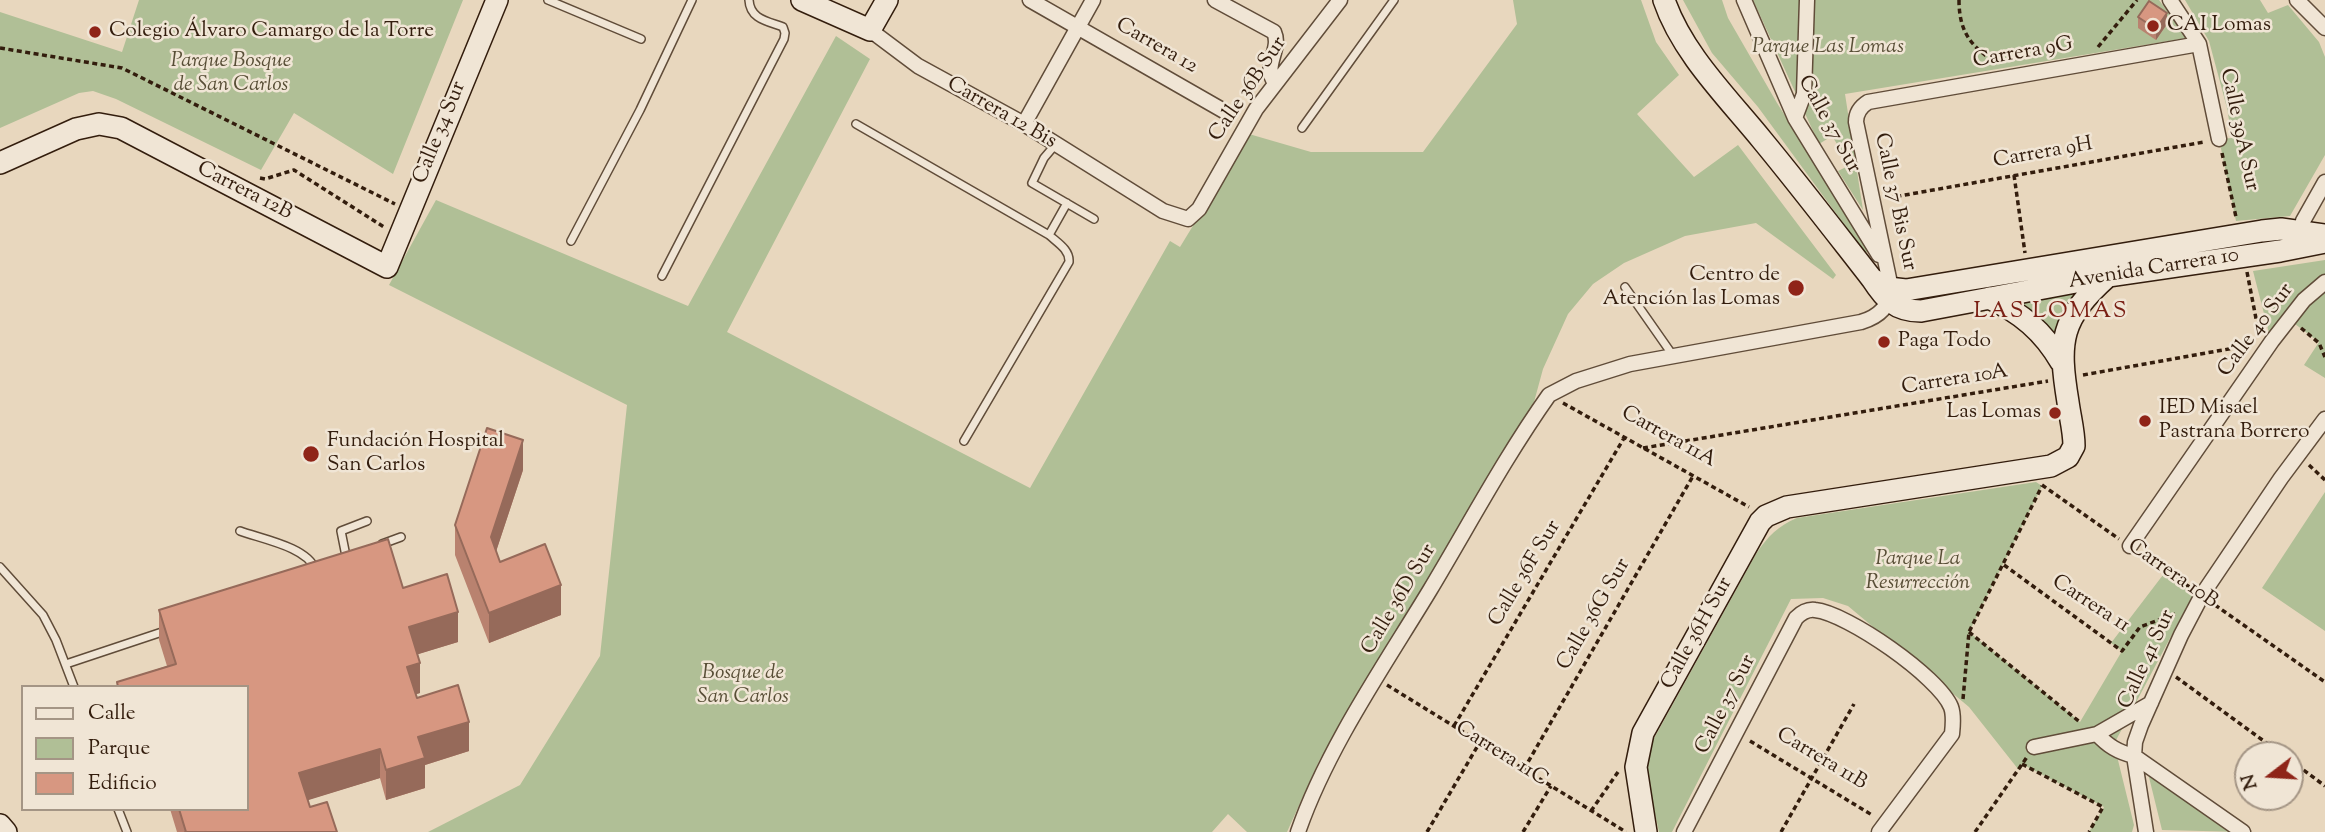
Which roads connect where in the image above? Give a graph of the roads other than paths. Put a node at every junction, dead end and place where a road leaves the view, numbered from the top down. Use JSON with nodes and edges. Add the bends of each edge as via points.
{"nodes":[{"id":1,"x":496,"y":0,"type":"edge"},
{"id":2,"x":548,"y":0,"type":"edge"},
{"id":3,"x":692,"y":0,"type":"edge"},
{"id":4,"x":749,"y":0,"type":"edge"},
{"id":5,"x":802,"y":0,"type":"edge"},
{"id":6,"x":887,"y":0,"type":"edge"},
{"id":7,"x":1030,"y":0,"type":"edge"},
{"id":8,"x":1093,"y":0,"type":"edge"},
{"id":9,"x":1215,"y":0,"type":"edge"},
{"id":10,"x":1340,"y":0,"type":"edge"},
{"id":11,"x":1394,"y":0,"type":"edge"},
{"id":12,"x":1664,"y":0,"type":"edge"},
{"id":13,"x":1744,"y":0,"type":"edge"},
{"id":14,"x":1808,"y":0,"type":"edge"},
{"id":15,"x":2170,"y":0,"type":"edge"},
{"id":16,"x":2297,"y":0,"type":"edge"},
{"id":17,"x":1077,"y":27,"type":"junction"},
{"id":18,"x":2325,"y":28,"type":"edge"},
{"id":19,"x":870,"y":30,"type":"junction"},
{"id":20,"x":641,"y":39,"type":"dead end"},
{"id":21,"x":2199,"y":44,"type":"junction"},
{"id":22,"x":1275,"y":83,"type":"junction"},
{"id":23,"x":1224,"y":111,"type":"dead end"},
{"id":24,"x":1858,"y":111,"type":"joint"},
{"id":25,"x":1795,"y":118,"type":"junction"},
{"id":26,"x":856,"y":124,"type":"dead end"},
{"id":27,"x":1024,"y":124,"type":"junction"},
{"id":28,"x":1302,"y":128,"type":"dead end"},
{"id":29,"x":2219,"y":139,"type":"road end"},
{"id":30,"x":1055,"y":145,"type":"junction"},
{"id":31,"x":0,"y":163,"type":"edge"},
{"id":32,"x":2325,"y":181,"type":"edge"},
{"id":33,"x":2319,"y":201,"type":"edge"},
{"id":34,"x":1067,"y":203,"type":"junction"},
{"id":35,"x":1199,"y":209,"type":"joint"},
{"id":36,"x":1094,"y":219,"type":"dead end"},
{"id":37,"x":1049,"y":235,"type":"junction"},
{"id":38,"x":2325,"y":235,"type":"edge"},
{"id":39,"x":2299,"y":239,"type":"junction"},
{"id":40,"x":570,"y":241,"type":"dead end"},
{"id":41,"x":2325,"y":242,"type":"edge"},
{"id":42,"x":387,"y":267,"type":"joint"},
{"id":43,"x":662,"y":276,"type":"dead end"},
{"id":44,"x":2108,"y":276,"type":"junction"},
{"id":45,"x":2325,"y":282,"type":"edge"},
{"id":46,"x":1884,"y":284,"type":"junction"},
{"id":47,"x":1625,"y":287,"type":"dead end"},
{"id":48,"x":1989,"y":298,"type":"junction"},
{"id":49,"x":1674,"y":358,"type":"junction"},
{"id":50,"x":2063,"y":370,"type":"junction"},
{"id":51,"x":2325,"y":419,"type":"edge"},
{"id":52,"x":964,"y":441,"type":"dead end"},
{"id":53,"x":367,"y":521,"type":"dead end"},
{"id":54,"x":240,"y":531,"type":"dead end"},
{"id":55,"x":401,"y":537,"type":"dead end"},
{"id":56,"x":2130,"y":546,"type":"road end"},
{"id":57,"x":368,"y":548,"type":"edge"},
{"id":58,"x":357,"y":552,"type":"edge"},
{"id":59,"x":346,"y":556,"type":"junction"},
{"id":60,"x":336,"y":560,"type":"edge"},
{"id":61,"x":325,"y":564,"type":"edge"},
{"id":62,"x":0,"y":567,"type":"edge"},
{"id":63,"x":315,"y":567,"type":"junction"},
{"id":64,"x":314,"y":580,"type":"edge"},
{"id":65,"x":179,"y":626,"type":"edge"},
{"id":66,"x":66,"y":664,"type":"junction"},
{"id":67,"x":73,"y":685,"type":"edge"},
{"id":68,"x":2151,"y":703,"type":"junction"},
{"id":69,"x":2097,"y":734,"type":"junction"},
{"id":70,"x":2034,"y":747,"type":"road end"},
{"id":71,"x":2134,"y":756,"type":"junction"},
{"id":72,"x":119,"y":811,"type":"edge"},
{"id":73,"x":0,"y":825,"type":"edge"},
{"id":74,"x":1882,"y":828,"type":"edge"},
{"id":75,"x":6,"y":832,"type":"edge"},
{"id":76,"x":127,"y":832,"type":"edge"},
{"id":77,"x":1298,"y":832,"type":"edge"},
{"id":78,"x":1646,"y":832,"type":"edge"},
{"id":79,"x":1684,"y":832,"type":"edge"},
{"id":80,"x":2146,"y":832,"type":"edge"},
{"id":81,"x":2243,"y":832,"type":"edge"}],
"edges":[{"from":1,"to":42,"type":"street","name":"Calle 34 Sur","via":[[399,210]]},
{"from":2,"to":20,"type":"lane"},
{"from":3,"to":40,"type":"lane"},
{"from":4,"to":43,"type":"lane","via":[[755,16],[783,27],[784,39]]},
{"from":5,"to":19,"type":"street","name":"Carrera 12 Bis"},
{"from":6,"to":19,"type":"street"},
{"from":7,"to":17,"type":"street","name":"Carrera 12"},
{"from":8,"to":17,"type":"street"},
{"from":9,"to":22,"type":"street","via":[[1274,32],[1277,37],[1269,68]]},
{"from":10,"to":22,"type":"street","name":"Calle 36B Sur"},
{"from":11,"to":28,"type":"lane"},
{"from":12,"to":46,"type":"street","via":[[1705,70]]},
{"from":13,"to":25,"type":"street","name":"Calle 37 Sur"},
{"from":14,"to":25,"type":"street","via":[[1804,94]]},
{"from":15,"to":21,"type":"street","name":"Calle 39A Sur"},
{"from":16,"to":18,"type":"street"},
{"from":17,"to":23,"type":"street","name":"Carrera 12"},
{"from":17,"to":27,"type":"street"},
{"from":19,"to":27,"type":"street","name":"Carrera 12 Bis","via":[[918,66]]},
{"from":21,"to":24,"type":"street","name":"Carrera 9G","via":[[1868,102]]},
{"from":21,"to":29,"type":"street","name":"Calle 39A Sur"},
{"from":22,"to":35,"type":"street","name":"Calle 36B Sur","via":[[1246,124]]},
{"from":24,"to":46,"type":"street","name":"Calle 37 Bis Sur","via":[[1856,122]]},
{"from":25,"to":46,"type":"street","name":"Calle 37 Sur"},
{"from":26,"to":37,"type":"lane"},
{"from":27,"to":30,"type":"street","name":"Carrera 12 Bis"},
{"from":30,"to":34,"type":"lane","via":[[1032,183]]},
{"from":30,"to":35,"type":"street","name":"Carrera 12 Bis","via":[[1163,211],[1188,219]]},
{"from":31,"to":42,"type":"street","name":"Carrera 12B","via":[[76,129],[99,124],[121,128]]},
{"from":32,"to":33,"type":"street"},
{"from":33,"to":39,"type":"street"},
{"from":34,"to":36,"type":"lane"},
{"from":34,"to":37,"type":"lane"},
{"from":37,"to":52,"type":"lane","via":[[1066,250],[1069,262]]},
{"from":38,"to":39,"type":"street","name":"Avenida Carrera 10"},
{"from":39,"to":41,"type":"street","name":"Avenida Carrera 10"},
{"from":39,"to":44,"type":"street","name":"Avenida Carrera 10"},
{"from":39,"to":46,"type":"street","name":"Avenida Carrera 10","via":[[2273,229],[1922,288]]},
{"from":44,"to":48,"type":"street","name":"Avenida Carrera 10"},
{"from":44,"to":50,"type":"street","via":[[2071,319],[2063,342]]},
{"from":45,"to":56,"type":"street","name":"Calle 40 Sur","via":[[2289,318]]},
{"from":46,"to":48,"type":"street","name":"Avenida Carrera 10","via":[[1904,309],[1921,311]]},
{"from":46,"to":49,"type":"street","via":[[1881,313],[1865,321]]},
{"from":47,"to":49,"type":"lane"},
{"from":48,"to":50,"type":"street","via":[[2037,328]]},
{"from":49,"to":77,"type":"street","name":"Calle 36D Sur","via":[[1597,373],[1549,396],[1377,678],[1324,772]]},
{"from":50,"to":78,"type":"street","name":"Calle 36H Sur","via":[[2074,446],[2068,457],[2051,466],[1787,508],[1766,516],[1643,733],[1636,776]]},
{"from":51,"to":68,"type":"street","name":"Calle 41 Sur","via":[[2199,601]]},
{"from":53,"to":59,"type":"lane","via":[[341,531]]},
{"from":54,"to":63,"type":"lane","via":[[301,552]]},
{"from":55,"to":57,"type":"lane"},
{"from":58,"to":59,"type":"lane"},
{"from":59,"to":60,"type":"lane"},
{"from":61,"to":63,"type":"lane"},
{"from":62,"to":66,"type":"lane","via":[[43,615]]},
{"from":63,"to":64,"type":"lane"},
{"from":65,"to":66,"type":"lane"},
{"from":66,"to":67,"type":"lane"},
{"from":68,"to":69,"type":"street"},
{"from":68,"to":71,"type":"street","name":"Calle 41 Sur"},
{"from":69,"to":70,"type":"street"},
{"from":69,"to":71,"type":"street","via":[[2121,753]]},
{"from":71,"to":80,"type":"street","name":"Calle 41 Sur"},
{"from":71,"to":81,"type":"street"},
{"from":72,"to":76,"type":"lane"},
{"from":73,"to":75,"type":"street"},
{"from":74,"to":79,"type":"street","name":"Calle 37 Sur","via":[[1952,734],[1951,706],[1928,679],[1865,630],[1809,610],[1796,618]]}]}
